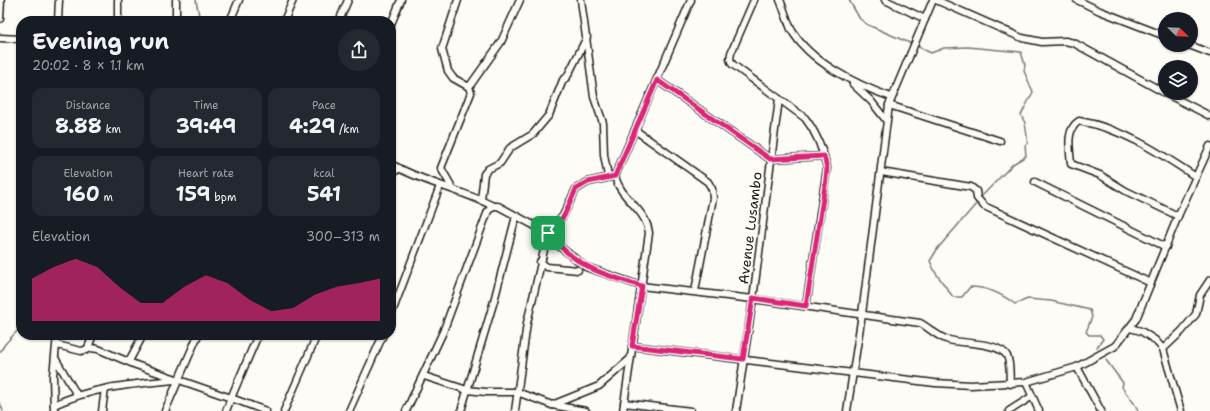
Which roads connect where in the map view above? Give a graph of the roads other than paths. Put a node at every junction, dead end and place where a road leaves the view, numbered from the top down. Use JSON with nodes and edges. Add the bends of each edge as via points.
{"nodes":[{"id":1,"x":1,"y":0,"type":"edge"},
{"id":2,"x":59,"y":0,"type":"edge"},
{"id":3,"x":118,"y":0,"type":"edge"},
{"id":4,"x":176,"y":0,"type":"edge"},
{"id":5,"x":239,"y":0,"type":"edge"},
{"id":6,"x":293,"y":0,"type":"edge"},
{"id":7,"x":348,"y":0,"type":"edge"},
{"id":8,"x":401,"y":0,"type":"edge"},
{"id":9,"x":458,"y":0,"type":"edge"},
{"id":10,"x":520,"y":0,"type":"edge"},
{"id":11,"x":581,"y":0,"type":"edge"},
{"id":12,"x":691,"y":0,"type":"edge"},
{"id":13,"x":754,"y":0,"type":"edge"},
{"id":14,"x":780,"y":0,"type":"edge"},
{"id":15,"x":885,"y":0,"type":"edge"},
{"id":16,"x":933,"y":0,"type":"edge"},
{"id":17,"x":936,"y":0,"type":"edge"},
{"id":18,"x":1077,"y":0,"type":"edge"},
{"id":19,"x":58,"y":16,"type":"edge"},
{"id":20,"x":118,"y":16,"type":"edge"},
{"id":21,"x":176,"y":16,"type":"edge"},
{"id":22,"x":232,"y":16,"type":"edge"},
{"id":23,"x":286,"y":16,"type":"edge"},
{"id":24,"x":341,"y":16,"type":"edge"},
{"id":25,"x":394,"y":16,"type":"edge"},
{"id":26,"x":0,"y":19,"type":"edge"},
{"id":27,"x":925,"y":19,"type":"junction"},
{"id":28,"x":1158,"y":33,"type":"edge"},
{"id":29,"x":587,"y":37,"type":"junction"},
{"id":30,"x":0,"y":38,"type":"edge"},
{"id":31,"x":16,"y":39,"type":"edge"},
{"id":32,"x":1198,"y":48,"type":"edge"},
{"id":33,"x":1209,"y":51,"type":"edge"},
{"id":34,"x":846,"y":78,"type":"junction"},
{"id":35,"x":657,"y":80,"type":"junction"},
{"id":36,"x":469,"y":87,"type":"junction"},
{"id":37,"x":1158,"y":89,"type":"edge"},
{"id":38,"x":891,"y":97,"type":"junction"},
{"id":39,"x":779,"y":99,"type":"junction"},
{"id":40,"x":1179,"y":100,"type":"edge"},
{"id":41,"x":889,"y":105,"type":"junction"},
{"id":42,"x":1210,"y":116,"type":"edge"},
{"id":43,"x":886,"y":120,"type":"junction"},
{"id":44,"x":635,"y":130,"type":"junction"},
{"id":45,"x":1000,"y":141,"type":"dead end"},
{"id":46,"x":1210,"y":146,"type":"edge"},
{"id":47,"x":824,"y":156,"type":"junction"},
{"id":48,"x":770,"y":159,"type":"junction"},
{"id":49,"x":398,"y":168,"type":"edge"},
{"id":50,"x":881,"y":172,"type":"junction"},
{"id":51,"x":608,"y":176,"type":"junction"},
{"id":52,"x":615,"y":176,"type":"junction"},
{"id":53,"x":1196,"y":177,"type":"junction"},
{"id":54,"x":1035,"y":182,"type":"dead end"},
{"id":55,"x":440,"y":186,"type":"junction"},
{"id":56,"x":453,"y":189,"type":"junction"},
{"id":57,"x":481,"y":200,"type":"junction"},
{"id":58,"x":493,"y":206,"type":"junction"},
{"id":59,"x":516,"y":216,"type":"junction"},
{"id":60,"x":1178,"y":216,"type":"junction"},
{"id":61,"x":548,"y":233,"type":"junction"},
{"id":62,"x":1166,"y":247,"type":"junction"},
{"id":63,"x":540,"y":262,"type":"junction"},
{"id":64,"x":578,"y":270,"type":"dead end"},
{"id":65,"x":1210,"y":280,"type":"edge"},
{"id":66,"x":1151,"y":283,"type":"junction"},
{"id":67,"x":642,"y":286,"type":"junction"},
{"id":68,"x":695,"y":291,"type":"junction"},
{"id":69,"x":753,"y":298,"type":"junction"},
{"id":70,"x":396,"y":302,"type":"edge"},
{"id":71,"x":806,"y":306,"type":"junction"},
{"id":72,"x":862,"y":314,"type":"junction"},
{"id":73,"x":1130,"y":328,"type":"junction"},
{"id":74,"x":57,"y":340,"type":"edge"},
{"id":75,"x":91,"y":340,"type":"edge"},
{"id":76,"x":140,"y":340,"type":"edge"},
{"id":77,"x":196,"y":340,"type":"edge"},
{"id":78,"x":256,"y":340,"type":"edge"},
{"id":79,"x":315,"y":340,"type":"edge"},
{"id":80,"x":381,"y":340,"type":"edge"},
{"id":81,"x":57,"y":345,"type":"junction"},
{"id":82,"x":632,"y":346,"type":"junction"},
{"id":83,"x":1163,"y":348,"type":"junction"},
{"id":84,"x":87,"y":350,"type":"junction"},
{"id":85,"x":55,"y":358,"type":"junction"},
{"id":86,"x":630,"y":359,"type":"junction"},
{"id":87,"x":743,"y":359,"type":"junction"},
{"id":88,"x":129,"y":361,"type":"junction"},
{"id":89,"x":1077,"y":367,"type":"junction"},
{"id":90,"x":852,"y":373,"type":"junction"},
{"id":91,"x":424,"y":376,"type":"junction"},
{"id":92,"x":177,"y":380,"type":"junction"},
{"id":93,"x":1026,"y":382,"type":"junction"},
{"id":94,"x":1010,"y":384,"type":"junction"},
{"id":95,"x":105,"y":389,"type":"junction"},
{"id":96,"x":467,"y":390,"type":"junction"},
{"id":97,"x":517,"y":392,"type":"junction"},
{"id":98,"x":77,"y":395,"type":"junction"},
{"id":99,"x":1031,"y":397,"type":"junction"},
{"id":100,"x":231,"y":398,"type":"junction"},
{"id":101,"x":624,"y":403,"type":"junction"},
{"id":102,"x":552,"y":405,"type":"junction"},
{"id":103,"x":54,"y":408,"type":"edge"},
{"id":104,"x":680,"y":410,"type":"edge"},
{"id":105,"x":102,"y":411,"type":"edge"},
{"id":106,"x":165,"y":411,"type":"edge"},
{"id":107,"x":226,"y":411,"type":"edge"},
{"id":108,"x":266,"y":411,"type":"edge"},
{"id":109,"x":284,"y":411,"type":"edge"},
{"id":110,"x":349,"y":411,"type":"edge"},
{"id":111,"x":406,"y":411,"type":"edge"},
{"id":112,"x":461,"y":411,"type":"edge"},
{"id":113,"x":515,"y":411,"type":"edge"},
{"id":114,"x":586,"y":411,"type":"edge"},
{"id":115,"x":623,"y":411,"type":"edge"},
{"id":116,"x":691,"y":411,"type":"edge"},
{"id":117,"x":736,"y":411,"type":"edge"},
{"id":118,"x":847,"y":411,"type":"edge"},
{"id":119,"x":1009,"y":411,"type":"edge"},
{"id":120,"x":1039,"y":411,"type":"edge"},
{"id":121,"x":1101,"y":411,"type":"edge"},
{"id":122,"x":1181,"y":411,"type":"edge"}],
"edges":[{"from":1,"to":26,"type":"street"},
{"from":2,"to":19,"type":"street"},
{"from":3,"to":20,"type":"street"},
{"from":4,"to":21,"type":"street"},
{"from":5,"to":22,"type":"street"},
{"from":6,"to":23,"type":"street"},
{"from":7,"to":24,"type":"street"},
{"from":8,"to":25,"type":"street"},
{"from":9,"to":36,"type":"street","via":[[442,49],[452,78]]},
{"from":10,"to":36,"type":"street","via":[[501,42]]},
{"from":11,"to":29,"type":"street"},
{"from":12,"to":35,"type":"street"},
{"from":13,"to":39,"type":"street","via":[[730,58],[732,64]]},
{"from":14,"to":34,"type":"street","via":[[791,29],[799,39],[820,60]]},
{"from":15,"to":27,"type":"street"},
{"from":16,"to":27,"type":"street"},
{"from":17,"to":37,"type":"street","via":[[1022,38],[1042,42],[1074,43]]},
{"from":18,"to":28,"type":"street"},
{"from":27,"to":38,"type":"street"},
{"from":29,"to":51,"type":"street","via":[[588,66],[594,97],[603,123],[604,155]]},
{"from":29,"to":57,"type":"street","via":[[567,77],[563,80],[549,115],[533,134],[510,148],[500,163],[484,174]]},
{"from":30,"to":31,"type":"street"},
{"from":32,"to":33,"type":"street"},
{"from":34,"to":38,"type":"street","via":[[869,90]]},
{"from":34,"to":43,"type":"street","via":[[871,101]]},
{"from":35,"to":44,"type":"street"},
{"from":35,"to":48,"type":"street"},
{"from":36,"to":56,"type":"street","via":[[471,93],[441,168]]},
{"from":38,"to":41,"type":"street"},
{"from":39,"to":47,"type":"street","via":[[805,118],[813,128]]},
{"from":39,"to":48,"type":"street","name":"Avenue Lusambo"},
{"from":40,"to":42,"type":"street"},
{"from":41,"to":43,"type":"street"},
{"from":41,"to":45,"type":"street"},
{"from":43,"to":50,"type":"street"},
{"from":44,"to":52,"type":"street"},
{"from":44,"to":68,"type":"street","via":[[708,182],[712,189],[713,198]]},
{"from":46,"to":53,"type":"street"},
{"from":47,"to":48,"type":"street"},
{"from":47,"to":71,"type":"street","via":[[826,179]]},
{"from":48,"to":69,"type":"street","name":"Avenue Lusambo"},
{"from":49,"to":55,"type":"street"},
{"from":50,"to":66,"type":"street","via":[[971,187],[984,206]]},
{"from":50,"to":72,"type":"street"},
{"from":51,"to":52,"type":"street"},
{"from":51,"to":61,"type":"street","via":[[576,189],[564,216]]},
{"from":52,"to":67,"type":"street","via":[[620,188],[648,223]]},
{"from":53,"to":60,"type":"street"},
{"from":53,"to":60,"type":"street","via":[[1138,141],[1119,133],[1087,122],[1079,121],[1072,125],[1071,164],[1100,175],[1126,191]]},
{"from":54,"to":62,"type":"street"},
{"from":55,"to":56,"type":"street"},
{"from":55,"to":70,"type":"street"},
{"from":56,"to":57,"type":"street"},
{"from":57,"to":58,"type":"street"},
{"from":58,"to":59,"type":"street"},
{"from":58,"to":91,"type":"street","via":[[488,211]]},
{"from":59,"to":61,"type":"street"},
{"from":59,"to":96,"type":"street"},
{"from":60,"to":62,"type":"street"},
{"from":61,"to":63,"type":"street"},
{"from":61,"to":67,"type":"street","via":[[586,267]]},
{"from":62,"to":66,"type":"street"},
{"from":63,"to":64,"type":"street","via":[[547,267]]},
{"from":63,"to":97,"type":"street","via":[[527,323]]},
{"from":65,"to":83,"type":"street","via":[[1200,295],[1196,314],[1182,332]]},
{"from":66,"to":73,"type":"street"},
{"from":67,"to":68,"type":"street"},
{"from":67,"to":82,"type":"street"},
{"from":68,"to":69,"type":"street"},
{"from":69,"to":71,"type":"street"},
{"from":69,"to":87,"type":"street","name":"Avenue Lusambo"},
{"from":71,"to":72,"type":"street"},
{"from":72,"to":90,"type":"street"},
{"from":72,"to":94,"type":"street","via":[[920,323],[941,338],[988,345],[1001,350],[1007,355]]},
{"from":73,"to":83,"type":"street","via":[[1141,331]]},
{"from":73,"to":89,"type":"street","via":[[1115,346]]},
{"from":74,"to":81,"type":"street"},
{"from":75,"to":84,"type":"street"},
{"from":76,"to":88,"type":"street"},
{"from":77,"to":92,"type":"street"},
{"from":78,"to":100,"type":"street"},
{"from":79,"to":109,"type":"street"},
{"from":80,"to":110,"type":"street"},
{"from":81,"to":84,"type":"street","via":[[81,352]]},
{"from":81,"to":85,"type":"street"},
{"from":82,"to":86,"type":"street"},
{"from":82,"to":87,"type":"street"},
{"from":83,"to":122,"type":"street"},
{"from":84,"to":88,"type":"street","via":[[98,349]]},
{"from":85,"to":98,"type":"street"},
{"from":85,"to":103,"type":"street"},
{"from":86,"to":101,"type":"street"},
{"from":86,"to":102,"type":"street","via":[[599,386]]},
{"from":87,"to":90,"type":"street"},
{"from":87,"to":117,"type":"street","name":"Avenue Lusambo"},
{"from":88,"to":92,"type":"street"},
{"from":89,"to":93,"type":"street"},
{"from":89,"to":121,"type":"street"},
{"from":90,"to":94,"type":"street","via":[[971,385]]},
{"from":90,"to":118,"type":"street"},
{"from":91,"to":96,"type":"street"},
{"from":91,"to":111,"type":"street"},
{"from":92,"to":95,"type":"street"},
{"from":92,"to":100,"type":"street"},
{"from":92,"to":106,"type":"street"},
{"from":93,"to":94,"type":"street"},
{"from":93,"to":99,"type":"street"},
{"from":95,"to":98,"type":"street"},
{"from":95,"to":105,"type":"street"},
{"from":96,"to":97,"type":"street"},
{"from":96,"to":112,"type":"street"},
{"from":97,"to":102,"type":"street"},
{"from":97,"to":113,"type":"street"},
{"from":98,"to":103,"type":"street"},
{"from":99,"to":119,"type":"street"},
{"from":99,"to":120,"type":"street"},
{"from":100,"to":107,"type":"street"},
{"from":100,"to":108,"type":"street"},
{"from":101,"to":104,"type":"street"},
{"from":101,"to":115,"type":"street"},
{"from":102,"to":114,"type":"street"},
{"from":104,"to":116,"type":"street"}]}
